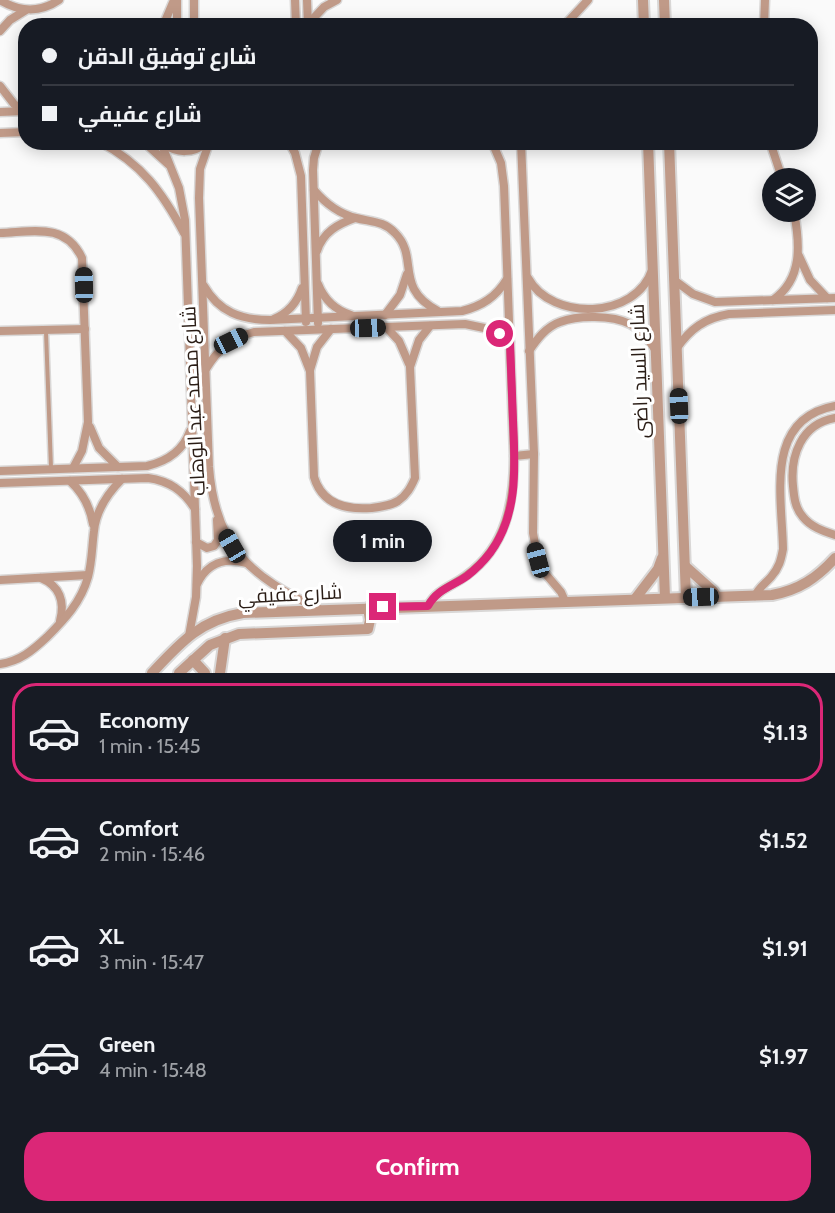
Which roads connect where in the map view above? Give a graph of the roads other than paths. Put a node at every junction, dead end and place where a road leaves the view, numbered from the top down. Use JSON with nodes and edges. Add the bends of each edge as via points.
{"nodes":[{"id":1,"x":0,"y":0,"type":"edge"},
{"id":2,"x":59,"y":0,"type":"edge"},
{"id":3,"x":176,"y":0,"type":"edge"},
{"id":4,"x":194,"y":0,"type":"edge"},
{"id":5,"x":295,"y":0,"type":"edge"},
{"id":6,"x":307,"y":0,"type":"edge"},
{"id":7,"x":337,"y":0,"type":"edge"},
{"id":8,"x":588,"y":0,"type":"edge"},
{"id":9,"x":643,"y":0,"type":"edge"},
{"id":10,"x":664,"y":0,"type":"edge"},
{"id":11,"x":765,"y":0,"type":"edge"},
{"id":12,"x":27,"y":10,"type":"junction"},
{"id":13,"x":168,"y":18,"type":"edge"},
{"id":14,"x":177,"y":18,"type":"edge"},
{"id":15,"x":195,"y":18,"type":"edge"},
{"id":16,"x":296,"y":18,"type":"edge"},
{"id":17,"x":308,"y":18,"type":"edge"},
{"id":18,"x":314,"y":18,"type":"edge"},
{"id":19,"x":571,"y":18,"type":"edge"},
{"id":20,"x":644,"y":18,"type":"edge"},
{"id":21,"x":665,"y":18,"type":"edge"},
{"id":22,"x":764,"y":18,"type":"edge"},
{"id":23,"x":0,"y":31,"type":"edge"},
{"id":24,"x":0,"y":86,"type":"edge"},
{"id":25,"x":18,"y":105,"type":"edge"},
{"id":26,"x":18,"y":111,"type":"edge"},
{"id":27,"x":0,"y":112,"type":"edge"},
{"id":28,"x":18,"y":132,"type":"edge"},
{"id":29,"x":0,"y":133,"type":"edge"},
{"id":30,"x":115,"y":150,"type":"edge"},
{"id":31,"x":154,"y":150,"type":"edge"},
{"id":32,"x":164,"y":150,"type":"edge"},
{"id":33,"x":173,"y":150,"type":"edge"},
{"id":34,"x":190,"y":150,"type":"edge"},
{"id":35,"x":206,"y":150,"type":"edge"},
{"id":36,"x":293,"y":150,"type":"edge"},
{"id":37,"x":316,"y":150,"type":"edge"},
{"id":38,"x":496,"y":150,"type":"edge"},
{"id":39,"x":521,"y":150,"type":"edge"},
{"id":40,"x":648,"y":150,"type":"edge"},
{"id":41,"x":669,"y":150,"type":"edge"},
{"id":42,"x":773,"y":150,"type":"edge"},
{"id":43,"x":779,"y":168,"type":"edge"},
{"id":44,"x":174,"y":173,"type":"junction"},
{"id":45,"x":314,"y":190,"type":"junction"},
{"id":46,"x":355,"y":218,"type":"junction"},
{"id":47,"x":795,"y":222,"type":"edge"},
{"id":48,"x":0,"y":233,"type":"edge"},
{"id":49,"x":185,"y":236,"type":"junction"},
{"id":50,"x":316,"y":255,"type":"junction"},
{"id":51,"x":798,"y":256,"type":"junction"},
{"id":52,"x":653,"y":267,"type":"junction"},
{"id":53,"x":408,"y":274,"type":"junction"},
{"id":54,"x":526,"y":275,"type":"junction"},
{"id":55,"x":304,"y":279,"type":"junction"},
{"id":56,"x":507,"y":279,"type":"junction"},
{"id":57,"x":317,"y":280,"type":"junction"},
{"id":58,"x":674,"y":280,"type":"junction"},
{"id":59,"x":203,"y":283,"type":"junction"},
{"id":60,"x":831,"y":298,"type":"edge"},
{"id":61,"x":772,"y":300,"type":"junction"},
{"id":62,"x":835,"y":310,"type":"edge"},
{"id":63,"x":440,"y":312,"type":"junction"},
{"id":64,"x":385,"y":315,"type":"junction"},
{"id":65,"x":357,"y":316,"type":"junction"},
{"id":66,"x":318,"y":318,"type":"junction"},
{"id":67,"x":306,"y":319,"type":"junction"},
{"id":68,"x":270,"y":320,"type":"junction"},
{"id":69,"x":430,"y":326,"type":"junction"},
{"id":70,"x":386,"y":327,"type":"junction"},
{"id":71,"x":85,"y":329,"type":"junction"},
{"id":72,"x":331,"y":329,"type":"junction"},
{"id":73,"x":46,"y":330,"type":"junction"},
{"id":74,"x":306,"y":330,"type":"junction"},
{"id":75,"x":318,"y":330,"type":"junction"},
{"id":76,"x":0,"y":331,"type":"edge"},
{"id":77,"x":285,"y":331,"type":"junction"},
{"id":78,"x":510,"y":342,"type":"junction"},
{"id":79,"x":677,"y":348,"type":"junction"},
{"id":80,"x":529,"y":351,"type":"junction"},
{"id":81,"x":656,"y":352,"type":"junction"},
{"id":82,"x":410,"y":367,"type":"junction"},
{"id":83,"x":206,"y":369,"type":"junction"},
{"id":84,"x":310,"y":371,"type":"junction"},
{"id":85,"x":835,"y":406,"type":"edge"},
{"id":86,"x":835,"y":418,"type":"edge"},
{"id":87,"x":88,"y":422,"type":"junction"},
{"id":88,"x":192,"y":428,"type":"junction"},
{"id":89,"x":534,"y":454,"type":"junction"},
{"id":90,"x":514,"y":456,"type":"junction"},
{"id":91,"x":118,"y":467,"type":"junction"},
{"id":92,"x":73,"y":468,"type":"junction"},
{"id":93,"x":51,"y":469,"type":"junction"},
{"id":94,"x":0,"y":471,"type":"edge"},
{"id":95,"x":122,"y":479,"type":"junction"},
{"id":96,"x":70,"y":481,"type":"junction"},
{"id":97,"x":0,"y":483,"type":"edge"},
{"id":98,"x":195,"y":509,"type":"junction"},
{"id":99,"x":216,"y":510,"type":"junction"},
{"id":100,"x":94,"y":528,"type":"junction"},
{"id":101,"x":835,"y":535,"type":"edge"},
{"id":102,"x":196,"y":542,"type":"junction"},
{"id":103,"x":663,"y":555,"type":"junction"},
{"id":104,"x":835,"y":558,"type":"edge"},
{"id":105,"x":246,"y":563,"type":"junction"},
{"id":106,"x":685,"y":566,"type":"junction"},
{"id":107,"x":88,"y":576,"type":"junction"},
{"id":108,"x":41,"y":578,"type":"junction"},
{"id":109,"x":0,"y":580,"type":"edge"},
{"id":110,"x":197,"y":584,"type":"junction"},
{"id":111,"x":755,"y":596,"type":"junction"},
{"id":112,"x":717,"y":597,"type":"junction"},
{"id":113,"x":665,"y":598,"type":"junction"},
{"id":114,"x":686,"y":598,"type":"junction"},
{"id":115,"x":635,"y":599,"type":"junction"},
{"id":116,"x":565,"y":601,"type":"junction"},
{"id":117,"x":428,"y":606,"type":"junction"},
{"id":118,"x":368,"y":608,"type":"junction"},
{"id":119,"x":319,"y":609,"type":"junction"},
{"id":120,"x":352,"y":609,"type":"junction"},
{"id":121,"x":60,"y":624,"type":"junction"},
{"id":122,"x":353,"y":629,"type":"junction"},
{"id":123,"x":189,"y":636,"type":"junction"},
{"id":124,"x":225,"y":638,"type":"junction"},
{"id":125,"x":193,"y":660,"type":"junction"},
{"id":126,"x":0,"y":664,"type":"edge"},
{"id":127,"x":152,"y":673,"type":"edge"},
{"id":128,"x":179,"y":673,"type":"edge"},
{"id":129,"x":205,"y":673,"type":"edge"},
{"id":130,"x":220,"y":673,"type":"edge"}],
"edges":[{"from":1,"to":12,"type":"street"},
{"from":2,"to":12,"type":"street"},
{"from":3,"to":13,"type":"street"},
{"from":3,"to":14,"type":"street"},
{"from":4,"to":15,"type":"street"},
{"from":5,"to":16,"type":"street"},
{"from":6,"to":17,"type":"street"},
{"from":7,"to":18,"type":"street"},
{"from":8,"to":19,"type":"street"},
{"from":9,"to":20,"type":"street"},
{"from":10,"to":21,"type":"street"},
{"from":11,"to":22,"type":"street"},
{"from":12,"to":23,"type":"street"},
{"from":24,"to":25,"type":"street"},
{"from":26,"to":27,"type":"street"},
{"from":28,"to":29,"type":"street"},
{"from":30,"to":49,"type":"street","via":[[149,178]]},
{"from":31,"to":44,"type":"street"},
{"from":32,"to":44,"type":"street","name":"شارع محمد عبد الوهاب"},
{"from":33,"to":34,"type":"street"},
{"from":35,"to":59,"type":"street","name":"شارع محمد عبد الوهاب","via":[[199,183]]},
{"from":36,"to":55,"type":"street","via":[[301,176]]},
{"from":37,"to":45,"type":"street"},
{"from":38,"to":56,"type":"street","via":[[504,174]]},
{"from":39,"to":54,"type":"street"},
{"from":40,"to":52,"type":"street","name":"شارع السيد راضى"},
{"from":41,"to":58,"type":"street","name":"شارع السيد راضى"},
{"from":42,"to":43,"type":"street"},
{"from":44,"to":49,"type":"street","name":"شارع محمد عبد الوهاب"},
{"from":45,"to":46,"type":"street","via":[[332,206]]},
{"from":45,"to":50,"type":"street"},
{"from":46,"to":50,"type":"street","via":[[325,235]]},
{"from":46,"to":53,"type":"street","via":[[375,221],[397,234],[404,245]]},
{"from":47,"to":51,"type":"street"},
{"from":48,"to":71,"type":"street","via":[[53,232],[71,241],[82,258]]},
{"from":49,"to":88,"type":"street","name":"شارع محمد عبد الوهاب"},
{"from":50,"to":57,"type":"street"},
{"from":51,"to":60,"type":"street","via":[[810,280]]},
{"from":51,"to":61,"type":"street","via":[[791,282]]},
{"from":52,"to":54,"type":"street","via":[[635,296],[615,305],[592,308],[568,307],[547,300]]},
{"from":52,"to":81,"type":"street","name":"شارع السيد راضى"},
{"from":53,"to":63,"type":"street","via":[[421,301]]},
{"from":53,"to":64,"type":"street","via":[[400,295]]},
{"from":54,"to":80,"type":"street"},
{"from":55,"to":67,"type":"street"},
{"from":55,"to":68,"type":"street","via":[[298,300]]},
{"from":56,"to":63,"type":"street","via":[[484,304]]},
{"from":56,"to":78,"type":"street"},
{"from":57,"to":65,"type":"street","via":[[327,300]]},
{"from":57,"to":66,"type":"street"},
{"from":58,"to":61,"type":"street","via":[[693,294],[715,302]]},
{"from":58,"to":79,"type":"street","name":"شارع السيد راضى"},
{"from":59,"to":68,"type":"street","via":[[215,301],[232,315]]},
{"from":59,"to":83,"type":"street","name":"شارع محمد عبد الوهاب"},
{"from":60,"to":61,"type":"street"},
{"from":62,"to":79,"type":"street","via":[[716,316],[693,328]]},
{"from":63,"to":64,"type":"street"},
{"from":64,"to":65,"type":"street"},
{"from":65,"to":66,"type":"street"},
{"from":66,"to":67,"type":"street"},
{"from":66,"to":75,"type":"street"},
{"from":67,"to":68,"type":"street"},
{"from":67,"to":74,"type":"street"},
{"from":69,"to":70,"type":"street"},
{"from":69,"to":78,"type":"street","via":[[477,326]]},
{"from":69,"to":82,"type":"street","via":[[418,340]]},
{"from":70,"to":72,"type":"street"},
{"from":70,"to":82,"type":"street","via":[[399,341]]},
{"from":71,"to":73,"type":"street"},
{"from":71,"to":87,"type":"street"},
{"from":72,"to":75,"type":"street"},
{"from":72,"to":84,"type":"street","via":[[318,347]]},
{"from":73,"to":76,"type":"street"},
{"from":73,"to":93,"type":"lane"},
{"from":74,"to":75,"type":"street"},
{"from":74,"to":77,"type":"street"},
{"from":77,"to":83,"type":"street","via":[[254,332],[236,338],[221,348]]},
{"from":77,"to":84,"type":"street","via":[[301,348]]},
{"from":78,"to":90,"type":"street"},
{"from":79,"to":106,"type":"street","name":"شارع السيد راضى"},
{"from":80,"to":81,"type":"street","via":[[558,322],[590,318],[630,324]]},
{"from":80,"to":89,"type":"street"},
{"from":81,"to":103,"type":"street","name":"شارع السيد راضى"},
{"from":82,"to":84,"type":"street","via":[[415,478],[400,500],[367,508],[334,504],[316,485]]},
{"from":83,"to":99,"type":"street","name":"شارع محمد عبد الوهاب","via":[[211,485]]},
{"from":85,"to":111,"type":"street","via":[[803,420],[787,440],[781,465],[782,559]]},
{"from":86,"to":101,"type":"street","via":[[819,424],[802,438],[796,448],[792,484],[796,507],[802,516],[819,530]]},
{"from":87,"to":91,"type":"street","via":[[99,448]]},
{"from":87,"to":92,"type":"street","via":[[82,451]]},
{"from":88,"to":91,"type":"street","via":[[171,458],[147,466]]},
{"from":88,"to":98,"type":"street","name":"شارع محمد عبد الوهاب"},
{"from":89,"to":90,"type":"street"},
{"from":89,"to":116,"type":"street","via":[[534,547],[544,572]]},
{"from":90,"to":117,"type":"street","via":[[510,510],[499,539],[479,566],[438,593]]},
{"from":91,"to":92,"type":"street"},
{"from":92,"to":93,"type":"street"},
{"from":93,"to":94,"type":"street"},
{"from":95,"to":96,"type":"street"},
{"from":95,"to":98,"type":"street","via":[[148,478],[170,484]]},
{"from":95,"to":100,"type":"street","via":[[102,505]]},
{"from":96,"to":97,"type":"street"},
{"from":96,"to":100,"type":"street","via":[[88,505]]},
{"from":98,"to":102,"type":"street","name":"شارع محمد عبد الوهاب"},
{"from":99,"to":102,"type":"street","via":[[217,543],[207,548]]},
{"from":99,"to":105,"type":"street","name":"شارع محمد عبد الوهاب","via":[[228,539]]},
{"from":100,"to":107,"type":"street"},
{"from":102,"to":110,"type":"street","name":"شارع محمد عبد الوهاب"},
{"from":103,"to":113,"type":"street","name":"شارع السيد راضى"},
{"from":103,"to":115,"type":"street","via":[[658,569]]},
{"from":104,"to":111,"type":"street","name":"شارع عفيفي","via":[[798,588]]},
{"from":105,"to":110,"type":"street","via":[[217,563],[201,575]]},
{"from":105,"to":119,"type":"street","name":"شارع محمد عبد الوهاب","via":[[279,590]]},
{"from":106,"to":112,"type":"street"},
{"from":106,"to":114,"type":"street","name":"شارع السيد راضى"},
{"from":107,"to":108,"type":"street"},
{"from":107,"to":121,"type":"street","via":[[74,607]]},
{"from":108,"to":109,"type":"street"},
{"from":108,"to":121,"type":"street","via":[[60,593]]},
{"from":110,"to":123,"type":"street","name":"شارع محمد عبد الوهاب"},
{"from":111,"to":112,"type":"street","name":"شارع عفيفي"},
{"from":112,"to":114,"type":"street","name":"شارع عفيفي"},
{"from":113,"to":114,"type":"street","name":"شارع عفيفي"},
{"from":113,"to":115,"type":"street","name":"شارع عفيفي"},
{"from":115,"to":116,"type":"street","name":"شارع عفيفي"},
{"from":116,"to":117,"type":"street","name":"شارع عفيفي"},
{"from":117,"to":118,"type":"street","name":"شارع عفيفي"},
{"from":118,"to":120,"type":"street","name":"شارع عفيفي"},
{"from":118,"to":122,"type":"street","name":"شارع عفيفي","via":[[368,629]]},
{"from":119,"to":120,"type":"street","name":"شارع عفيفي"},
{"from":119,"to":123,"type":"street","name":"شارع عفيفي","via":[[228,615]]},
{"from":120,"to":122,"type":"street"},
{"from":121,"to":126,"type":"street","via":[[29,654]]},
{"from":122,"to":124,"type":"street","name":"شارع عفيفي","via":[[239,634]]},
{"from":123,"to":127,"type":"street","name":"شارع عفيفي"},
{"from":124,"to":125,"type":"street","name":"شارع عفيفي"},
{"from":124,"to":130,"type":"street"},
{"from":125,"to":128,"type":"street","name":"شارع عفيفي"},
{"from":125,"to":129,"type":"street"}]}
